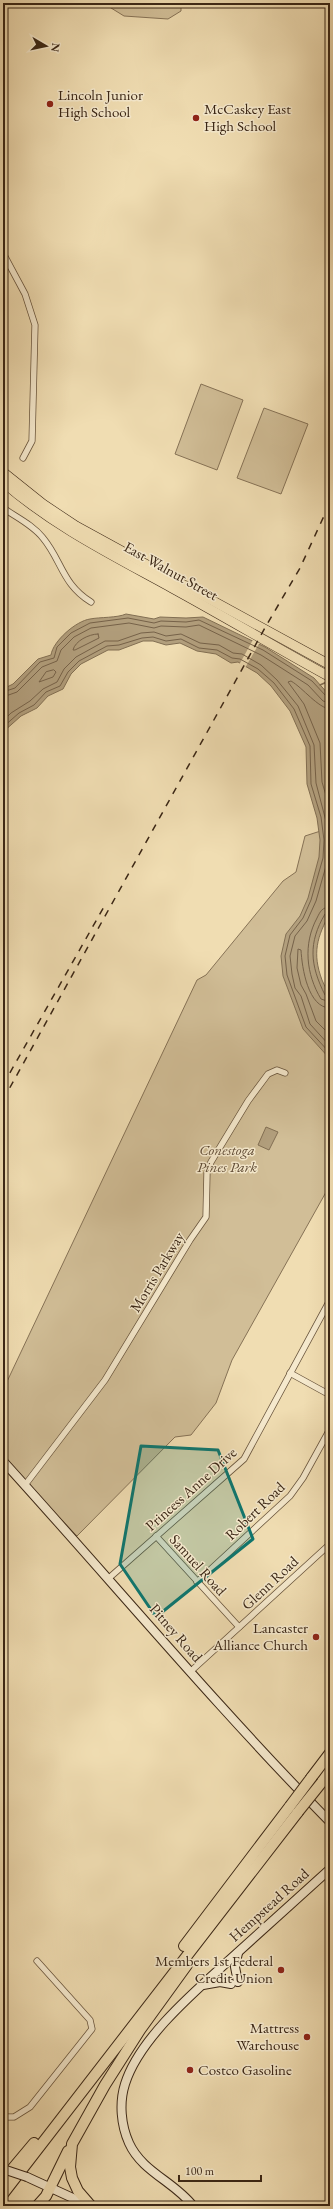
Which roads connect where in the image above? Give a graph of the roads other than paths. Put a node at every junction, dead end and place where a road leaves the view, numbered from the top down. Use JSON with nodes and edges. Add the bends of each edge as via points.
{"nodes":[{"id":1,"x":3,"y":253,"type":"edge"},
{"id":2,"x":23,"y":458,"type":"dead end"},
{"id":3,"x":3,"y":472,"type":"edge"},
{"id":4,"x":3,"y":482,"type":"edge"},
{"id":5,"x":3,"y":508,"type":"edge"},
{"id":6,"x":91,"y":602,"type":"dead end"},
{"id":7,"x":330,"y":665,"type":"edge"},
{"id":8,"x":330,"y":677,"type":"edge"},
{"id":9,"x":285,"y":1073,"type":"dead end"},
{"id":10,"x":330,"y":1300,"type":"edge"},
{"id":11,"x":290,"y":1373,"type":"junction"},
{"id":12,"x":330,"y":1395,"type":"edge"},
{"id":13,"x":330,"y":1429,"type":"edge"},
{"id":14,"x":3,"y":1461,"type":"edge"},
{"id":15,"x":25,"y":1485,"type":"junction"},
{"id":16,"x":156,"y":1536,"type":"junction"},
{"id":17,"x":330,"y":1544,"type":"edge"},
{"id":18,"x":110,"y":1578,"type":"junction"},
{"id":19,"x":197,"y":1582,"type":"junction"},
{"id":20,"x":239,"y":1627,"type":"junction"},
{"id":21,"x":190,"y":1672,"type":"junction"},
{"id":22,"x":330,"y":1753,"type":"edge"},
{"id":23,"x":330,"y":1771,"type":"edge"},
{"id":24,"x":330,"y":1822,"type":"edge"},
{"id":25,"x":264,"y":1857,"type":"junction"},
{"id":26,"x":330,"y":1869,"type":"edge"},
{"id":27,"x":238,"y":1953,"type":"junction"},
{"id":28,"x":37,"y":1961,"type":"dead end"},
{"id":29,"x":203,"y":1985,"type":"junction"},
{"id":30,"x":3,"y":2117,"type":"edge"},
{"id":31,"x":72,"y":2144,"type":"junction"},
{"id":32,"x":3,"y":2169,"type":"edge"},
{"id":33,"x":3,"y":2180,"type":"edge"},
{"id":34,"x":50,"y":2187,"type":"junction"},
{"id":35,"x":3,"y":2194,"type":"edge"},
{"id":36,"x":37,"y":2206,"type":"edge"},
{"id":37,"x":91,"y":2206,"type":"edge"},
{"id":38,"x":193,"y":2206,"type":"edge"}],
"edges":[{"from":1,"to":2,"type":"street","via":[[25,294],[35,325],[32,441]]},
{"from":3,"to":7,"type":"main road","name":"East Walnut Street","via":[[76,526]]},
{"from":4,"to":8,"type":"main road","name":"East Walnut Street","via":[[38,510],[72,532]]},
{"from":5,"to":6,"type":"street","via":[[43,538],[72,587]]},
{"from":9,"to":15,"type":"street","name":"Morris Parkway","via":[[277,1070],[268,1074],[248,1101],[208,1168],[207,1210],[202,1223],[105,1380]]},
{"from":10,"to":11,"type":"street","name":"Princess Anne Drive"},
{"from":11,"to":12,"type":"street"},
{"from":11,"to":16,"type":"street","name":"Princess Anne Drive","via":[[244,1459]]},
{"from":13,"to":19,"type":"street","name":"Robert Road","via":[[290,1496]]},
{"from":14,"to":15,"type":"main road","name":"Pitney Road"},
{"from":15,"to":18,"type":"main road","name":"Pitney Road"},
{"from":16,"to":18,"type":"street","name":"Princess Anne Drive"},
{"from":16,"to":19,"type":"street","name":"Samuel Road"},
{"from":17,"to":20,"type":"street","name":"Glenn Road"},
{"from":18,"to":21,"type":"main road","name":"Pitney Road"},
{"from":19,"to":20,"type":"street","name":"Samuel Road"},
{"from":20,"to":21,"type":"street","name":"Glenn Road"},
{"from":21,"to":24,"type":"main road","name":"Pitney Road"},
{"from":22,"to":33,"type":"highway","bridge":true,"via":[[38,2138]]},
{"from":23,"to":25,"type":"highway","bridge":true},
{"from":25,"to":31,"type":"highway","via":[[140,2030]]},
{"from":25,"to":35,"type":"highway"},
{"from":26,"to":27,"type":"main road","name":"Hempstead Road"},
{"from":27,"to":29,"type":"main road","name":"Hempstead Road"},
{"from":27,"to":29,"type":"main road","via":[[234,1967],[234,1983]]},
{"from":28,"to":30,"type":"street","via":[[90,2020],[92,2029],[30,2107],[14,2117]]},
{"from":29,"to":38,"type":"main road","name":"Hempstead Road","via":[[176,2011],[142,2051],[127,2080],[122,2103],[123,2124],[134,2152]]},
{"from":31,"to":34,"type":"highway"},
{"from":31,"to":37,"type":"highway","via":[[72,2178],[78,2191]]},
{"from":32,"to":34,"type":"main road","bridge":true},
{"from":34,"to":36,"type":"highway"},
{"from":34,"to":37,"type":"main road"}]}
